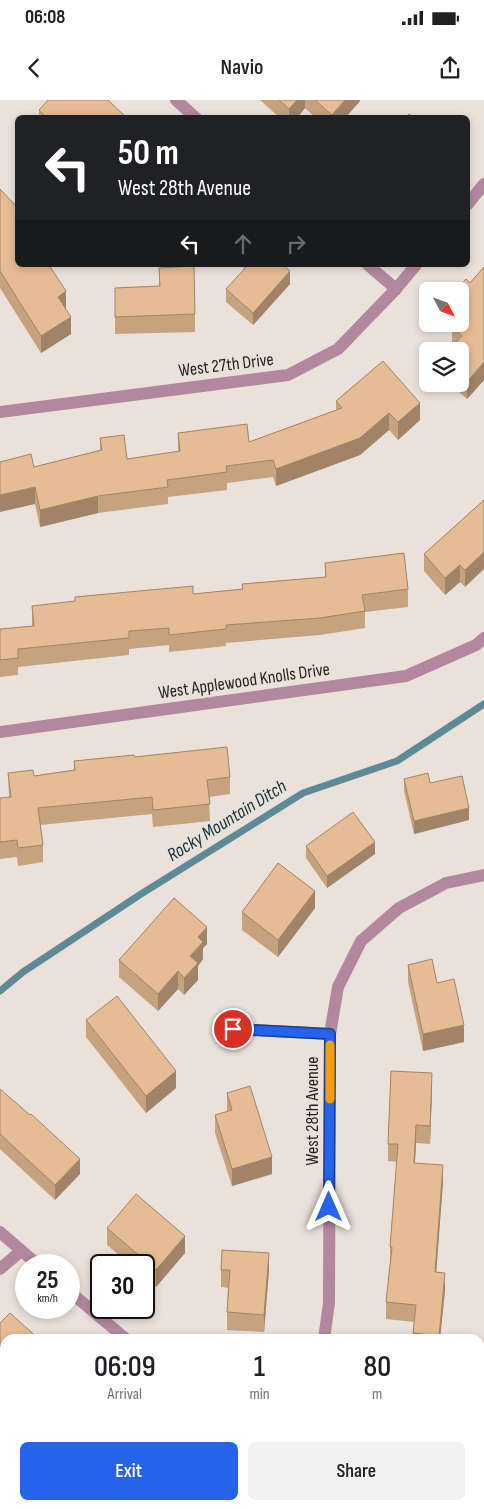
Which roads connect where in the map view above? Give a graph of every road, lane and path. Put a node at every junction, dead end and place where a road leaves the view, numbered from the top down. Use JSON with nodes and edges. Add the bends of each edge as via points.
{"nodes":[{"id":1,"x":176,"y":100,"type":"edge"},
{"id":2,"x":193,"y":115,"type":"edge"},
{"id":3,"x":484,"y":184,"type":"edge"},
{"id":4,"x":470,"y":202,"type":"edge"},
{"id":5,"x":370,"y":267,"type":"edge"},
{"id":6,"x":414,"y":267,"type":"edge"},
{"id":7,"x":396,"y":289,"type":"junction"},
{"id":8,"x":0,"y":412,"type":"edge"},
{"id":9,"x":484,"y":638,"type":"edge"},
{"id":10,"x":0,"y":732,"type":"edge"},
{"id":11,"x":484,"y":876,"type":"edge"},
{"id":12,"x":233,"y":1029,"type":"dead end"},
{"id":13,"x":330,"y":1034,"type":"junction"},
{"id":14,"x":0,"y":1232,"type":"edge"},
{"id":15,"x":21,"y":1250,"type":"junction"},
{"id":16,"x":26,"y":1254,"type":"edge"},
{"id":17,"x":0,"y":1269,"type":"edge"},
{"id":18,"x":80,"y":1300,"type":"edge"},
{"id":19,"x":120,"y":1334,"type":"edge"},
{"id":20,"x":325,"y":1334,"type":"edge"}],
"edges":[{"from":1,"to":2,"type":"street"},
{"from":3,"to":4,"type":"street"},
{"from":5,"to":7,"type":"street"},
{"from":6,"to":7,"type":"street","name":"West 27th Drive"},
{"from":7,"to":8,"type":"street","name":"West 27th Drive","via":[[338,348],[288,374]]},
{"from":9,"to":10,"type":"street","name":"West Applewood Knolls Drive","via":[[476,645],[406,676]]},
{"from":11,"to":13,"type":"street","name":"West 28th Avenue","via":[[446,883],[399,908],[361,941],[338,987]]},
{"from":12,"to":13,"type":"street","name":"West 28th Avenue"},
{"from":13,"to":20,"type":"street","name":"West 28th Avenue","via":[[329,1303]]},
{"from":14,"to":15,"type":"street"},
{"from":15,"to":16,"type":"street"},
{"from":15,"to":17,"type":"street"},
{"from":18,"to":19,"type":"street"}]}
